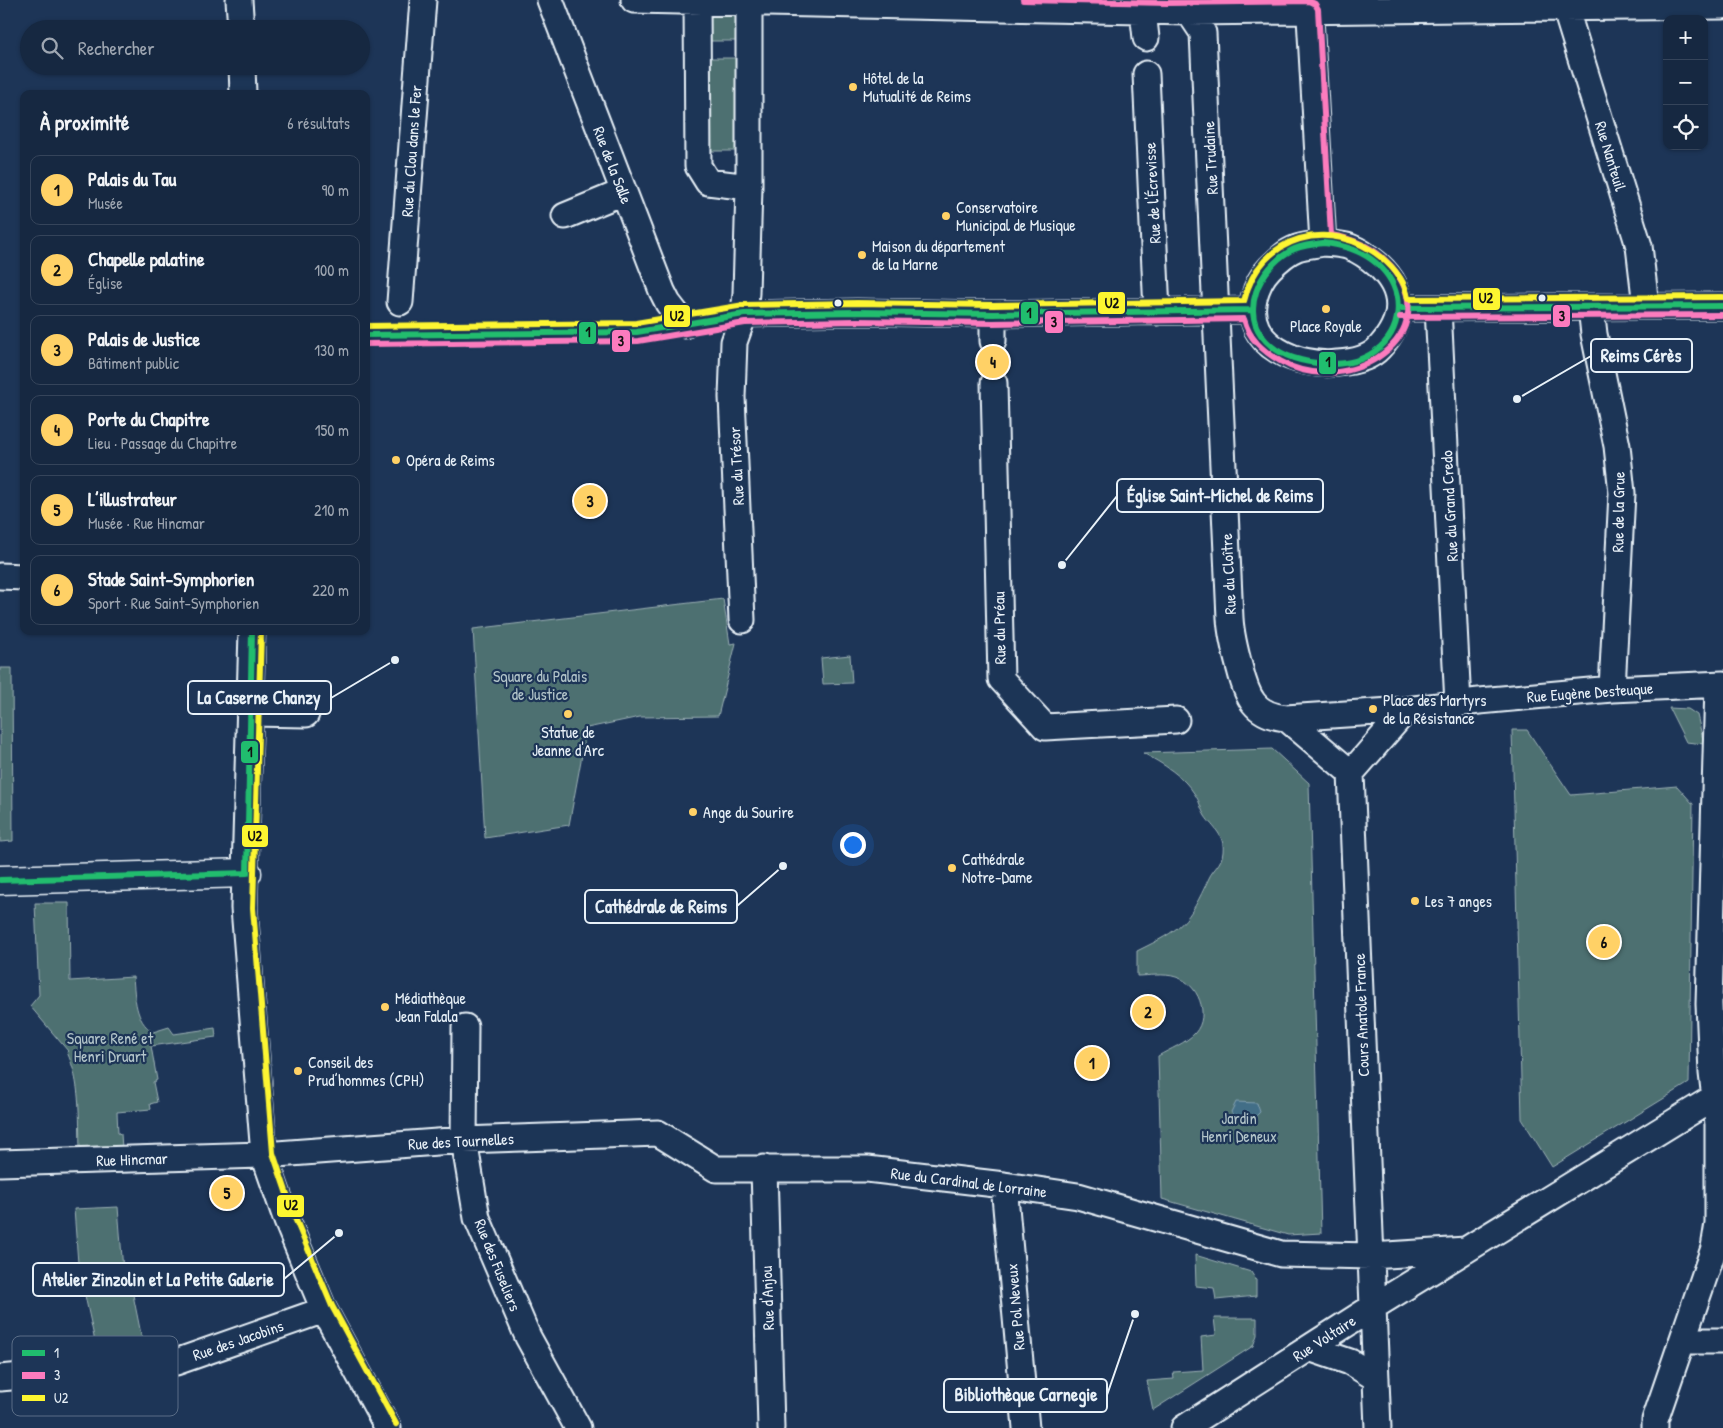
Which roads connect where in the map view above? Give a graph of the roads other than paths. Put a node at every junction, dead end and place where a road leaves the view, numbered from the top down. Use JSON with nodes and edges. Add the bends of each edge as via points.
{"nodes":[{"id":1,"x":240,"y":0,"type":"edge"},
{"id":2,"x":423,"y":0,"type":"edge"},
{"id":3,"x":550,"y":0,"type":"edge"},
{"id":4,"x":634,"y":0,"type":"edge"},
{"id":5,"x":697,"y":1,"type":"edge"},
{"id":6,"x":749,"y":1,"type":"edge"},
{"id":7,"x":1681,"y":2,"type":"edge"},
{"id":8,"x":1309,"y":5,"type":"edge"},
{"id":9,"x":1184,"y":6,"type":"edge"},
{"id":10,"x":1723,"y":6,"type":"edge"},
{"id":11,"x":1565,"y":7,"type":"junction"},
{"id":12,"x":1143,"y":11,"type":"junction"},
{"id":13,"x":241,"y":20,"type":"edge"},
{"id":14,"x":1146,"y":38,"type":"dead end"},
{"id":15,"x":1146,"y":74,"type":"dead end"},
{"id":16,"x":242,"y":75,"type":"edge"},
{"id":17,"x":243,"y":90,"type":"edge"},
{"id":18,"x":749,"y":187,"type":"junction"},
{"id":19,"x":623,"y":192,"type":"junction"},
{"id":20,"x":565,"y":216,"type":"dead end"},
{"id":21,"x":1323,"y":243,"type":"junction"},
{"id":22,"x":400,"y":302,"type":"dead end"},
{"id":23,"x":1646,"y":306,"type":"junction"},
{"id":24,"x":1723,"y":306,"type":"edge"},
{"id":25,"x":1591,"y":307,"type":"junction"},
{"id":26,"x":1400,"y":308,"type":"junction"},
{"id":27,"x":1438,"y":308,"type":"junction"},
{"id":28,"x":1217,"y":310,"type":"junction"},
{"id":29,"x":1251,"y":310,"type":"junction"},
{"id":30,"x":1157,"y":312,"type":"junction"},
{"id":31,"x":744,"y":314,"type":"junction"},
{"id":32,"x":993,"y":314,"type":"junction"},
{"id":33,"x":685,"y":325,"type":"dead end"},
{"id":34,"x":993,"y":341,"type":"tunnel mouth"},
{"id":35,"x":994,"y":390,"type":"tunnel mouth"},
{"id":36,"x":0,"y":576,"type":"edge"},
{"id":37,"x":20,"y":577,"type":"edge"},
{"id":38,"x":742,"y":620,"type":"dead end"},
{"id":39,"x":252,"y":635,"type":"edge"},
{"id":40,"x":1720,"y":685,"type":"edge"},
{"id":41,"x":1612,"y":689,"type":"junction"},
{"id":42,"x":1458,"y":704,"type":"junction"},
{"id":43,"x":1406,"y":710,"type":"junction"},
{"id":44,"x":250,"y":713,"type":"junction"},
{"id":45,"x":306,"y":714,"type":"dead end"},
{"id":46,"x":1286,"y":718,"type":"junction"},
{"id":47,"x":1176,"y":720,"type":"dead end"},
{"id":48,"x":1352,"y":773,"type":"junction"},
{"id":49,"x":247,"y":873,"type":"junction"},
{"id":50,"x":0,"y":880,"type":"edge"},
{"id":51,"x":465,"y":1027,"type":"dead end"},
{"id":52,"x":1719,"y":1094,"type":"edge"},
{"id":53,"x":1720,"y":1124,"type":"edge"},
{"id":54,"x":658,"y":1133,"type":"joint"},
{"id":55,"x":464,"y":1140,"type":"junction"},
{"id":56,"x":264,"y":1155,"type":"junction"},
{"id":57,"x":0,"y":1163,"type":"edge"},
{"id":58,"x":764,"y":1168,"type":"junction"},
{"id":59,"x":1004,"y":1185,"type":"junction"},
{"id":60,"x":1466,"y":1250,"type":"junction"},
{"id":61,"x":1371,"y":1256,"type":"junction"},
{"id":62,"x":1373,"y":1307,"type":"junction"},
{"id":63,"x":324,"y":1310,"type":"junction"},
{"id":64,"x":1683,"y":1341,"type":"junction"},
{"id":65,"x":1723,"y":1341,"type":"edge"},
{"id":66,"x":1309,"y":1348,"type":"junction"},
{"id":67,"x":178,"y":1361,"type":"edge"},
{"id":68,"x":1376,"y":1378,"type":"junction"},
{"id":69,"x":388,"y":1428,"type":"edge"},
{"id":70,"x":578,"y":1428,"type":"edge"},
{"id":71,"x":771,"y":1428,"type":"edge"},
{"id":72,"x":1026,"y":1428,"type":"edge"},
{"id":73,"x":1184,"y":1428,"type":"edge"},
{"id":74,"x":1378,"y":1428,"type":"edge"},
{"id":75,"x":1655,"y":1428,"type":"edge"}],
"edges":[{"from":1,"to":13,"type":"street"},
{"from":2,"to":22,"type":"street","name":"Rue du Clou dans le Fer"},
{"from":3,"to":19,"type":"street","name":"Rue de la Salle"},
{"from":4,"to":5,"type":"street"},
{"from":5,"to":6,"type":"street"},
{"from":5,"to":18,"type":"street","via":[[698,166],[708,182]]},
{"from":6,"to":12,"type":"street"},
{"from":6,"to":18,"type":"street","name":"Rue du Trésor"},
{"from":7,"to":10,"type":"street"},
{"from":7,"to":11,"type":"street"},
{"from":8,"to":9,"type":"street"},
{"from":8,"to":11,"type":"street"},
{"from":8,"to":21,"type":"street"},
{"from":9,"to":12,"type":"street"},
{"from":9,"to":28,"type":"street","name":"Rue Trudaine","via":[[1203,33]]},
{"from":11,"to":23,"type":"street","name":"Rue Nanteuil","via":[[1639,246]]},
{"from":12,"to":14,"type":"street"},
{"from":15,"to":30,"type":"street","name":"Rue de l'Écrevisse"},
{"from":16,"to":17,"type":"street"},
{"from":18,"to":31,"type":"street","name":"Rue du Trésor"},
{"from":19,"to":20,"type":"street"},
{"from":19,"to":33,"type":"street","name":"Rue de la Salle","via":[[668,303]]},
{"from":21,"to":26,"type":"street","via":[[1349,246],[1368,256],[1396,287]]},
{"from":21,"to":29,"type":"street","via":[[1298,247],[1281,257],[1264,274]]},
{"from":23,"to":24,"type":"street"},
{"from":23,"to":25,"type":"street"},
{"from":25,"to":27,"type":"street"},
{"from":25,"to":41,"type":"street","name":"Rue de la Grue","via":[[1617,446],[1622,493]]},
{"from":26,"to":27,"type":"street"},
{"from":26,"to":29,"type":"street","via":[[1392,333],[1377,350],[1357,361],[1324,365],[1295,360],[1273,347],[1257,330]]},
{"from":27,"to":42,"type":"street","name":"Rue du Grand Credo"},
{"from":28,"to":29,"type":"street"},
{"from":28,"to":30,"type":"street"},
{"from":28,"to":46,"type":"street","name":"Rue du Cloître","via":[[1232,643],[1245,691],[1261,711],[1271,717]]},
{"from":30,"to":32,"type":"street"},
{"from":31,"to":32,"type":"street"},
{"from":31,"to":38,"type":"street","name":"Rue du Trésor","via":[[735,336],[732,397]]},
{"from":32,"to":34,"type":"street"},
{"from":35,"to":47,"type":"street","name":"Rue du Préau","via":[[1001,679],[1045,727]]},
{"from":36,"to":37,"type":"street"},
{"from":39,"to":44,"type":"street"},
{"from":40,"to":41,"type":"street","name":"Rue Eugène Desteuque"},
{"from":40,"to":52,"type":"street","via":[[1710,1004]]},
{"from":41,"to":42,"type":"street","name":"Rue Eugène Desteuque"},
{"from":42,"to":43,"type":"street"},
{"from":43,"to":46,"type":"street"},
{"from":43,"to":48,"type":"street"},
{"from":44,"to":45,"type":"street"},
{"from":44,"to":49,"type":"street"},
{"from":46,"to":48,"type":"street"},
{"from":48,"to":61,"type":"street","name":"Cours Anatole France"},
{"from":49,"to":50,"type":"street"},
{"from":49,"to":56,"type":"street","via":[[244,908]]},
{"from":51,"to":55,"type":"street","name":"Rue des Fuseliers"},
{"from":52,"to":53,"type":"street"},
{"from":52,"to":60,"type":"street","name":"Rue Voltaire"},
{"from":53,"to":64,"type":"street","via":[[1718,1223],[1714,1248]]},
{"from":54,"to":55,"type":"street","name":"Rue des Tournelles"},
{"from":54,"to":58,"type":"street","name":"Rue du Cardinal de Lorraine","via":[[716,1169]]},
{"from":55,"to":56,"type":"street","name":"Rue des Tournelles"},
{"from":55,"to":70,"type":"street","name":"Rue des Fuseliers","via":[[477,1218],[528,1337]]},
{"from":56,"to":57,"type":"street","name":"Rue Hincmar"},
{"from":56,"to":63,"type":"street"},
{"from":58,"to":59,"type":"street","name":"Rue du Cardinal de Lorraine","via":[[867,1169]]},
{"from":58,"to":71,"type":"street","name":"Rue d'Anjou"},
{"from":59,"to":61,"type":"street","name":"Rue du Cardinal de Lorraine","via":[[1078,1196],[1281,1254]]},
{"from":59,"to":72,"type":"street","name":"Rue Pol Neveux"},
{"from":60,"to":61,"type":"street","name":"Rue Voltaire"},
{"from":60,"to":62,"type":"street","name":"Rue Voltaire"},
{"from":61,"to":62,"type":"street","name":"Cours Anatole France"},
{"from":62,"to":66,"type":"street","name":"Rue Voltaire"},
{"from":62,"to":68,"type":"street","name":"Cours Anatole France"},
{"from":63,"to":67,"type":"street","name":"Rue des Jacobins"},
{"from":63,"to":69,"type":"street"},
{"from":64,"to":65,"type":"street"},
{"from":64,"to":75,"type":"street"},
{"from":66,"to":68,"type":"street","via":[[1350,1362]]},
{"from":66,"to":73,"type":"street","name":"Rue Voltaire"},
{"from":68,"to":74,"type":"street","name":"Cours Anatole France"}]}
